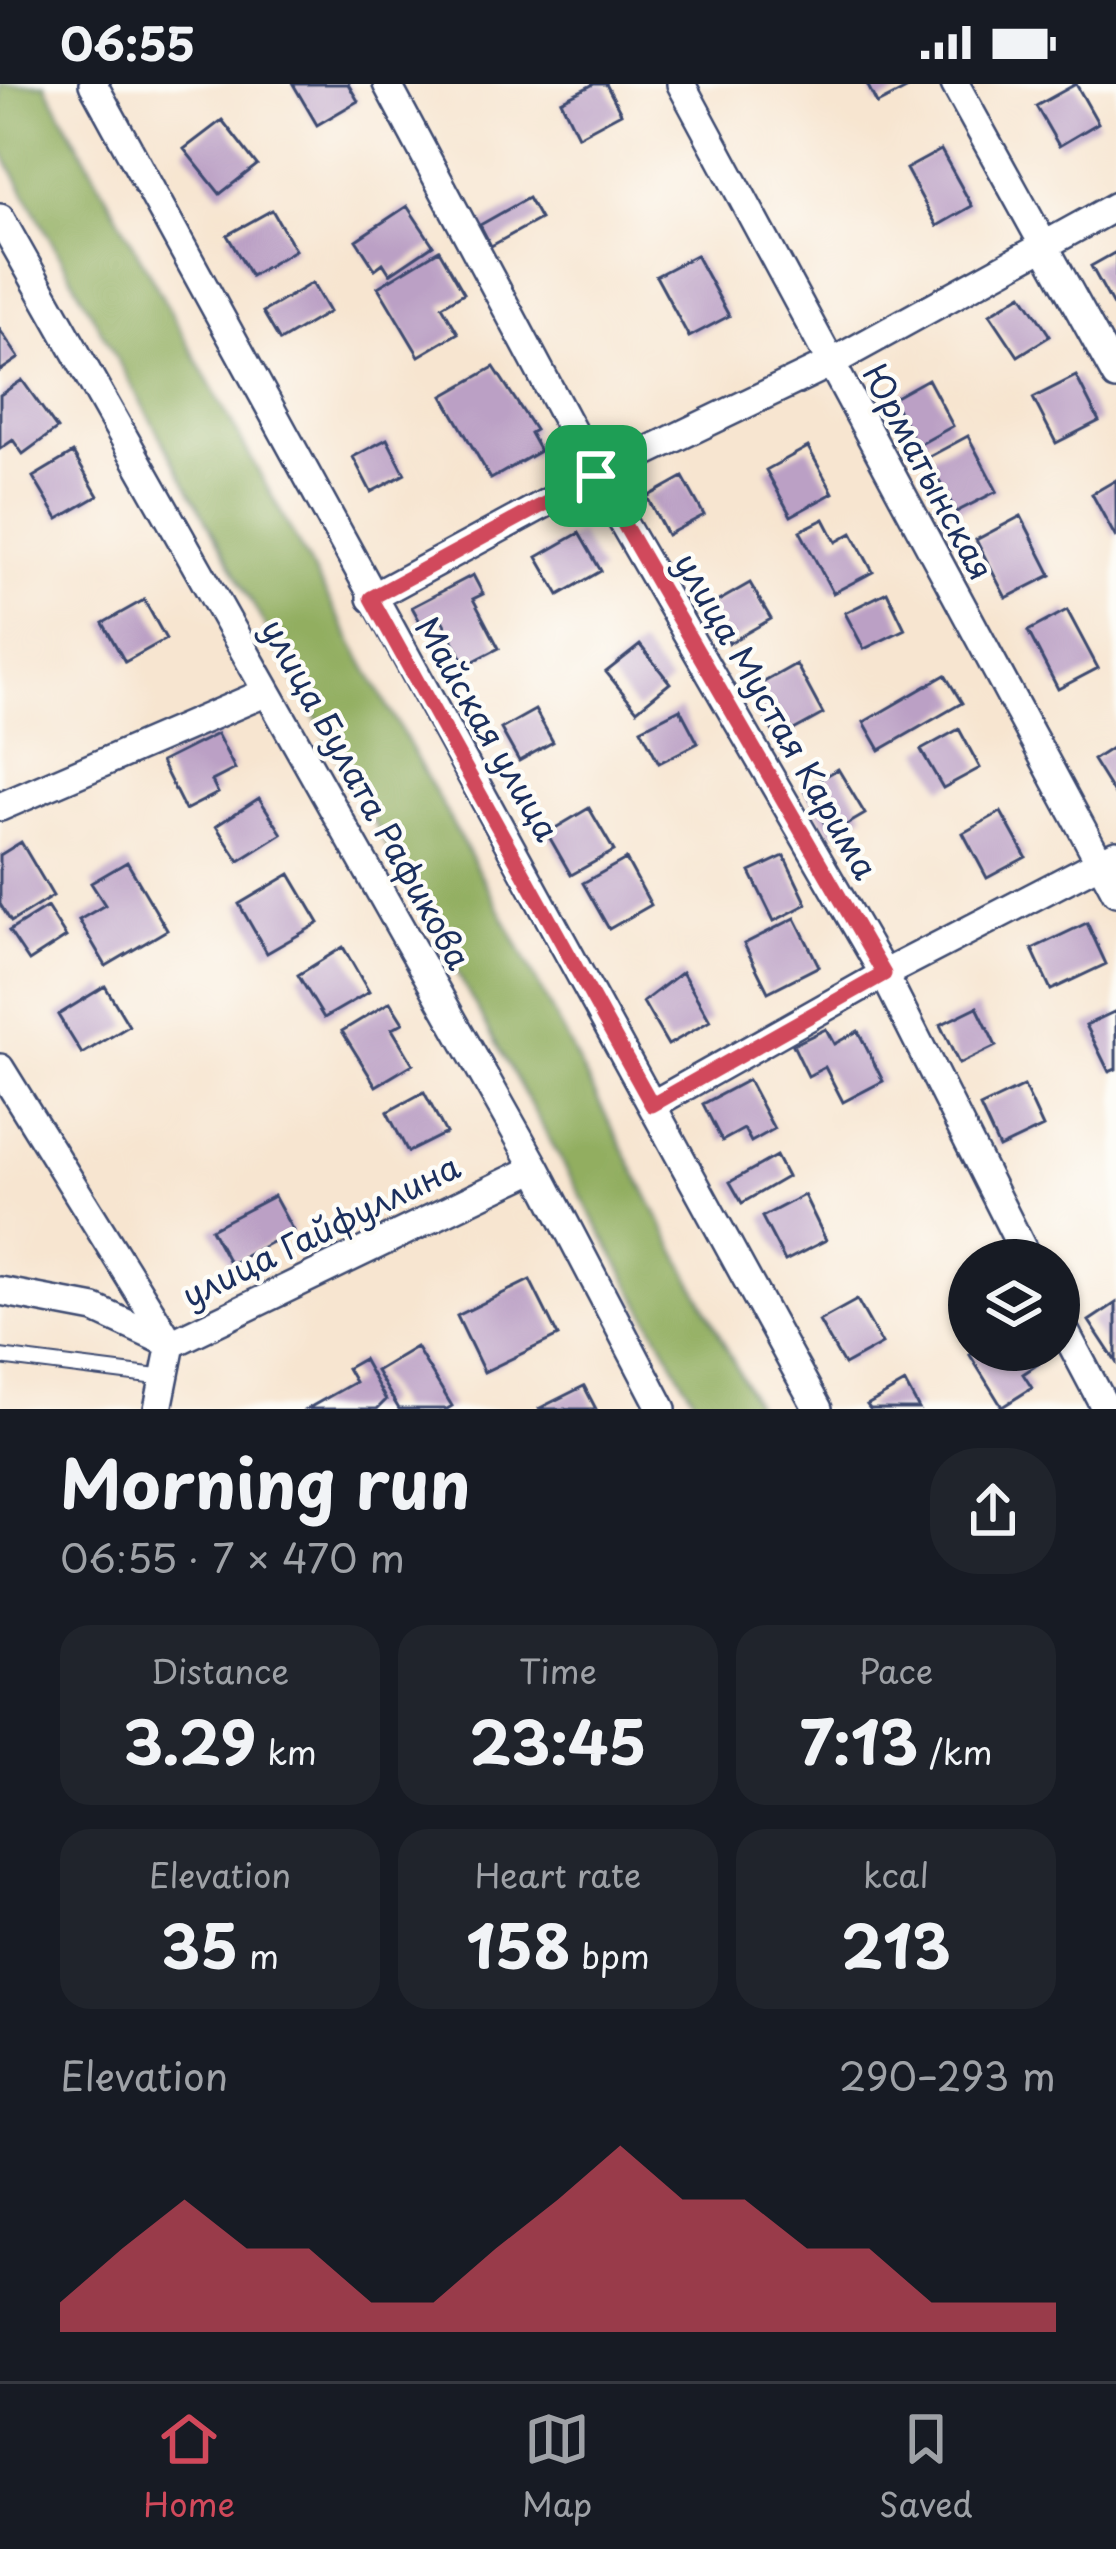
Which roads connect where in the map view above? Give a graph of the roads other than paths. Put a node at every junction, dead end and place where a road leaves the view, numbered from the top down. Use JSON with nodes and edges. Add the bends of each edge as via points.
{"nodes":[{"id":1,"x":93,"y":84,"type":"edge"},
{"id":2,"x":386,"y":84,"type":"edge"},
{"id":3,"x":681,"y":84,"type":"edge"},
{"id":4,"x":956,"y":84,"type":"edge"},
{"id":5,"x":1116,"y":206,"type":"edge"},
{"id":6,"x":0,"y":218,"type":"edge"},
{"id":7,"x":1044,"y":245,"type":"junction"},
{"id":8,"x":829,"y":364,"type":"junction"},
{"id":9,"x":1116,"y":376,"type":"edge"},
{"id":10,"x":596,"y":476,"type":"junction"},
{"id":11,"x":371,"y":598,"type":"junction"},
{"id":12,"x":267,"y":692,"type":"junction"},
{"id":13,"x":0,"y":807,"type":"edge"},
{"id":14,"x":1107,"y":858,"type":"edge"},
{"id":15,"x":1116,"y":892,"type":"edge"},
{"id":16,"x":884,"y":974,"type":"junction"},
{"id":17,"x":0,"y":1068,"type":"edge"},
{"id":18,"x":652,"y":1105,"type":"junction"},
{"id":19,"x":536,"y":1168,"type":"junction"},
{"id":20,"x":1017,"y":1239,"type":"edge"},
{"id":21,"x":0,"y":1291,"type":"edge"},
{"id":22,"x":171,"y":1344,"type":"junction"},
{"id":23,"x":0,"y":1357,"type":"edge"},
{"id":24,"x":1080,"y":1360,"type":"edge"},
{"id":25,"x":165,"y":1378,"type":"junction"},
{"id":26,"x":158,"y":1409,"type":"edge"},
{"id":27,"x":662,"y":1409,"type":"edge"},
{"id":28,"x":818,"y":1409,"type":"edge"},
{"id":29,"x":1106,"y":1409,"type":"edge"}],
"edges":[{"from":1,"to":11,"type":"street","name":"Майская улица"},
{"from":2,"to":10,"type":"street","name":"улица Мустая Карима"},
{"from":3,"to":8,"type":"street","name":"Юрматынская"},
{"from":4,"to":7,"type":"street"},
{"from":5,"to":7,"type":"street"},
{"from":6,"to":12,"type":"street","name":"улица Булата Рафикова"},
{"from":7,"to":8,"type":"street"},
{"from":7,"to":9,"type":"street"},
{"from":8,"to":10,"type":"street"},
{"from":8,"to":14,"type":"street","name":"Юрматынская"},
{"from":10,"to":11,"type":"street"},
{"from":10,"to":16,"type":"street","name":"улица Мустая Карима"},
{"from":11,"to":18,"type":"street","name":"Майская улица"},
{"from":12,"to":13,"type":"street"},
{"from":12,"to":19,"type":"street","name":"улица Булата Рафикова"},
{"from":14,"to":15,"type":"street","name":"Юрматынская"},
{"from":14,"to":16,"type":"street"},
{"from":16,"to":18,"type":"street"},
{"from":16,"to":20,"type":"street","name":"улица Мустая Карима"},
{"from":17,"to":22,"type":"street"},
{"from":18,"to":28,"type":"street","name":"Майская улица"},
{"from":19,"to":22,"type":"street","name":"улица Гайфуллина"},
{"from":19,"to":27,"type":"street","name":"улица Булата Рафикова"},
{"from":21,"to":22,"type":"street","name":"улица Гайфуллина","via":[[95,1309]]},
{"from":22,"to":25,"type":"street"},
{"from":23,"to":25,"type":"lane"},
{"from":24,"to":29,"type":"street"},
{"from":25,"to":26,"type":"street"}]}
